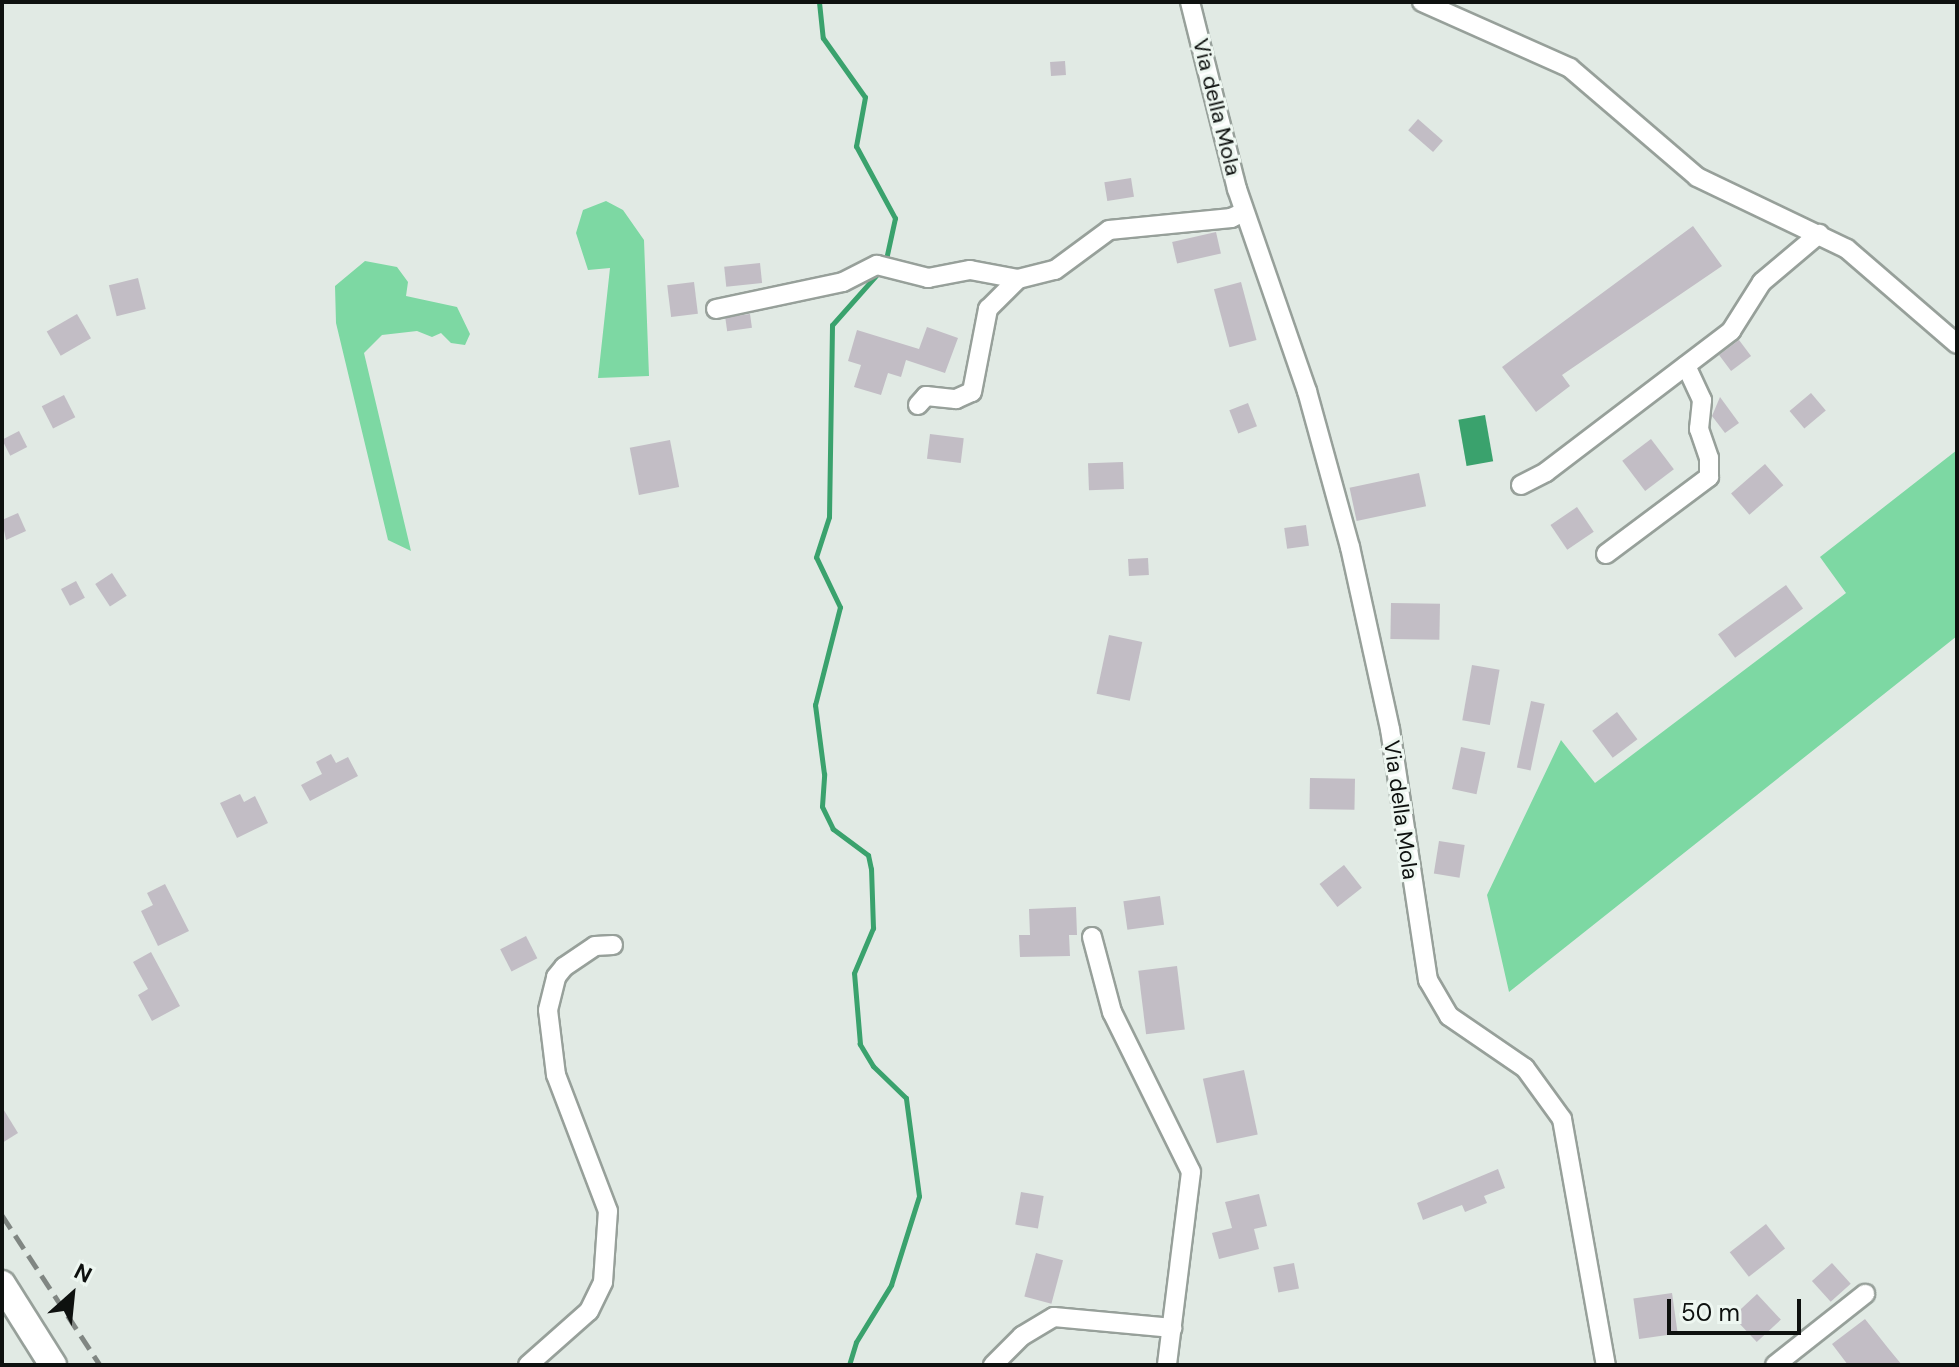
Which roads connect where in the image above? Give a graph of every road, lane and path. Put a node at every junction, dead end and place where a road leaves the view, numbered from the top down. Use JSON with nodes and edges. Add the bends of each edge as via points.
{"nodes":[{"id":1,"x":1190,"y":2,"type":"edge"},
{"id":2,"x":1422,"y":2,"type":"edge"},
{"id":3,"x":1244,"y":212,"type":"junction"},
{"id":4,"x":1819,"y":234,"type":"junction"},
{"id":5,"x":1018,"y":279,"type":"junction"},
{"id":6,"x":716,"y":309,"type":"dead end"},
{"id":7,"x":1957,"y":344,"type":"edge"},
{"id":8,"x":1686,"y":366,"type":"junction"},
{"id":9,"x":918,"y":405,"type":"dead end"},
{"id":10,"x":1521,"y":485,"type":"dead end"},
{"id":11,"x":1606,"y":554,"type":"dead end"},
{"id":12,"x":1092,"y":937,"type":"dead end"},
{"id":13,"x":613,"y":945,"type":"dead end"},
{"id":14,"x":2,"y":1284,"type":"edge"},
{"id":15,"x":1865,"y":1294,"type":"dead end"},
{"id":16,"x":1172,"y":1328,"type":"junction"},
{"id":17,"x":53,"y":1365,"type":"edge"},
{"id":18,"x":528,"y":1365,"type":"edge"},
{"id":19,"x":993,"y":1365,"type":"edge"},
{"id":20,"x":1167,"y":1365,"type":"edge"},
{"id":21,"x":1606,"y":1365,"type":"edge"},
{"id":22,"x":1775,"y":1365,"type":"edge"}],
"edges":[{"from":1,"to":3,"type":"street","name":"Via della Mola"},
{"from":2,"to":4,"type":"street","via":[[1559,61],[1596,86],[1704,182]]},
{"from":3,"to":5,"type":"street","via":[[1231,218],[1109,230],[1055,270]]},
{"from":3,"to":21,"type":"street","name":"Via della Mola","via":[[1303,380],[1350,547],[1390,729],[1428,980],[1449,1016],[1525,1068],[1562,1119]]},
{"from":4,"to":7,"type":"street","via":[[1870,266],[1927,323]]},
{"from":4,"to":8,"type":"street","via":[[1762,282],[1731,331]]},
{"from":5,"to":6,"type":"street","via":[[970,270],[928,278],[884,266],[843,282]]},
{"from":5,"to":9,"type":"street","via":[[988,309],[972,392],[956,399],[926,396]]},
{"from":8,"to":10,"type":"street","via":[[1546,472]]},
{"from":8,"to":11,"type":"street","via":[[1702,400],[1699,429],[1709,477]]},
{"from":12,"to":16,"type":"street","via":[[1112,1012],[1191,1172]]},
{"from":13,"to":18,"type":"street","via":[[595,946],[564,967],[556,977],[548,1010],[556,1075],[608,1211],[603,1282],[589,1311]]},
{"from":14,"to":17,"type":"main road"},
{"from":15,"to":22,"type":"street"},
{"from":16,"to":19,"type":"street","via":[[1054,1317],[1022,1336]]},
{"from":16,"to":20,"type":"street"}]}
